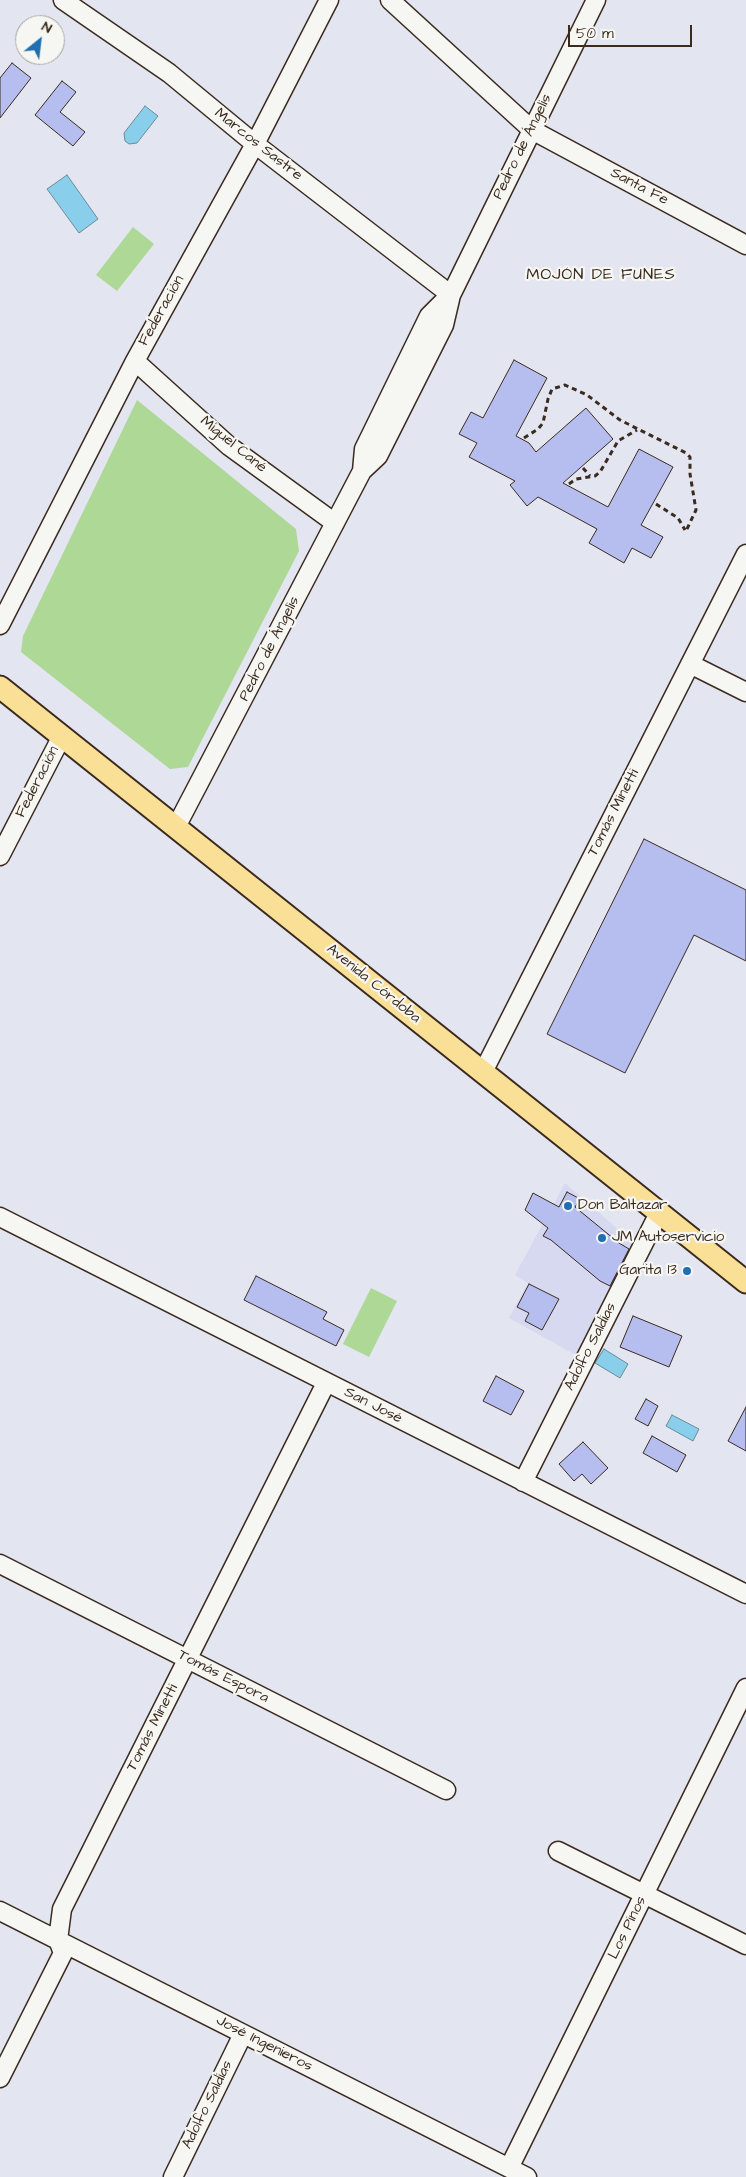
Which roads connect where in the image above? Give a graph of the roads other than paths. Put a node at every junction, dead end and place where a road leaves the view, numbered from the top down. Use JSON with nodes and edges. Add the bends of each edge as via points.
{"nodes":[{"id":1,"x":63,"y":0,"type":"edge"},
{"id":2,"x":329,"y":0,"type":"edge"},
{"id":3,"x":390,"y":0,"type":"edge"},
{"id":4,"x":596,"y":0,"type":"edge"},
{"id":5,"x":532,"y":130,"type":"junction"},
{"id":6,"x":255,"y":144,"type":"junction"},
{"id":7,"x":746,"y":244,"type":"edge"},
{"id":8,"x":451,"y":295,"type":"junction"},
{"id":9,"x":135,"y":361,"type":"junction"},
{"id":10,"x":335,"y":523,"type":"junction"},
{"id":11,"x":746,"y":554,"type":"edge"},
{"id":12,"x":0,"y":625,"type":"edge"},
{"id":13,"x":690,"y":664,"type":"junction"},
{"id":14,"x":0,"y":686,"type":"edge"},
{"id":15,"x":746,"y":692,"type":"edge"},
{"id":16,"x":62,"y":736,"type":"junction"},
{"id":17,"x":176,"y":827,"type":"junction"},
{"id":18,"x":0,"y":856,"type":"edge"},
{"id":19,"x":483,"y":1072,"type":"junction"},
{"id":20,"x":659,"y":1213,"type":"junction"},
{"id":21,"x":0,"y":1217,"type":"edge"},
{"id":22,"x":746,"y":1282,"type":"edge"},
{"id":23,"x":326,"y":1383,"type":"junction"},
{"id":24,"x":523,"y":1482,"type":"junction"},
{"id":25,"x":0,"y":1564,"type":"edge"},
{"id":26,"x":746,"y":1594,"type":"edge"},
{"id":27,"x":188,"y":1659,"type":"junction"},
{"id":28,"x":746,"y":1688,"type":"edge"},
{"id":29,"x":446,"y":1790,"type":"dead end"},
{"id":30,"x":558,"y":1851,"type":"dead end"},
{"id":31,"x":644,"y":1894,"type":"junction"},
{"id":32,"x":0,"y":1911,"type":"edge"},
{"id":33,"x":58,"y":1940,"type":"junction"},
{"id":34,"x":746,"y":1945,"type":"edge"},
{"id":35,"x":243,"y":2034,"type":"junction"},
{"id":36,"x":0,"y":2078,"type":"edge"},
{"id":37,"x":509,"y":2168,"type":"junction"},
{"id":38,"x":174,"y":2177,"type":"edge"},
{"id":39,"x":527,"y":2177,"type":"edge"}],
"edges":[{"from":1,"to":6,"type":"street","name":"Marcos Sastre","via":[[169,73]]},
{"from":2,"to":6,"type":"street","name":"Federación"},
{"from":3,"to":5,"type":"street","name":"Santa Fe"},
{"from":4,"to":5,"type":"street","name":"Pedro de Ángelis"},
{"from":5,"to":7,"type":"street","name":"Santa Fe"},
{"from":5,"to":8,"type":"street","name":"Pedro de Ángelis"},
{"from":6,"to":8,"type":"street","name":"Marcos Sastre"},
{"from":6,"to":9,"type":"street","name":"Federación"},
{"from":8,"to":10,"type":"street","name":"Pedro de Ángelis","via":[[429,316],[364,449],[362,471]]},
{"from":9,"to":10,"type":"street","name":"Miguel Cané","via":[[230,446]]},
{"from":9,"to":12,"type":"street","name":"Federación"},
{"from":10,"to":17,"type":"street","name":"Pedro de Ángelis"},
{"from":11,"to":13,"type":"street","name":"Tomás Minetti"},
{"from":13,"to":15,"type":"street"},
{"from":13,"to":19,"type":"street","name":"Tomás Minetti"},
{"from":14,"to":16,"type":"main road","name":"Avenida Córdoba"},
{"from":16,"to":17,"type":"main road","name":"Avenida Córdoba"},
{"from":16,"to":18,"type":"street","name":"Federación"},
{"from":17,"to":19,"type":"main road","name":"Avenida Córdoba"},
{"from":19,"to":20,"type":"main road","name":"Avenida Córdoba"},
{"from":20,"to":22,"type":"main road","name":"Avenida Córdoba"},
{"from":20,"to":24,"type":"street","name":"Adolfo Saldias"},
{"from":21,"to":23,"type":"street","name":"San José"},
{"from":23,"to":24,"type":"street","name":"San José"},
{"from":23,"to":27,"type":"street","name":"Tomás Minetti"},
{"from":24,"to":26,"type":"street","name":"San José"},
{"from":25,"to":27,"type":"street","name":"Tomás Espora"},
{"from":27,"to":29,"type":"street","name":"Tomás Espora"},
{"from":27,"to":33,"type":"street","name":"Tomás Minetti","via":[[62,1910]]},
{"from":28,"to":31,"type":"street","name":"Los Pinos"},
{"from":30,"to":31,"type":"street"},
{"from":31,"to":34,"type":"street"},
{"from":31,"to":37,"type":"street","name":"Los Pinos"},
{"from":32,"to":33,"type":"street","name":"José Ingenieros"},
{"from":33,"to":35,"type":"street","name":"José Ingenieros"},
{"from":33,"to":36,"type":"street","name":"Tomás Minetti","via":[[63,1953]]},
{"from":35,"to":37,"type":"street","name":"José Ingenieros"},
{"from":35,"to":38,"type":"street","name":"Adolfo Saldias"},
{"from":37,"to":39,"type":"street","name":"José Ingenieros"}]}
